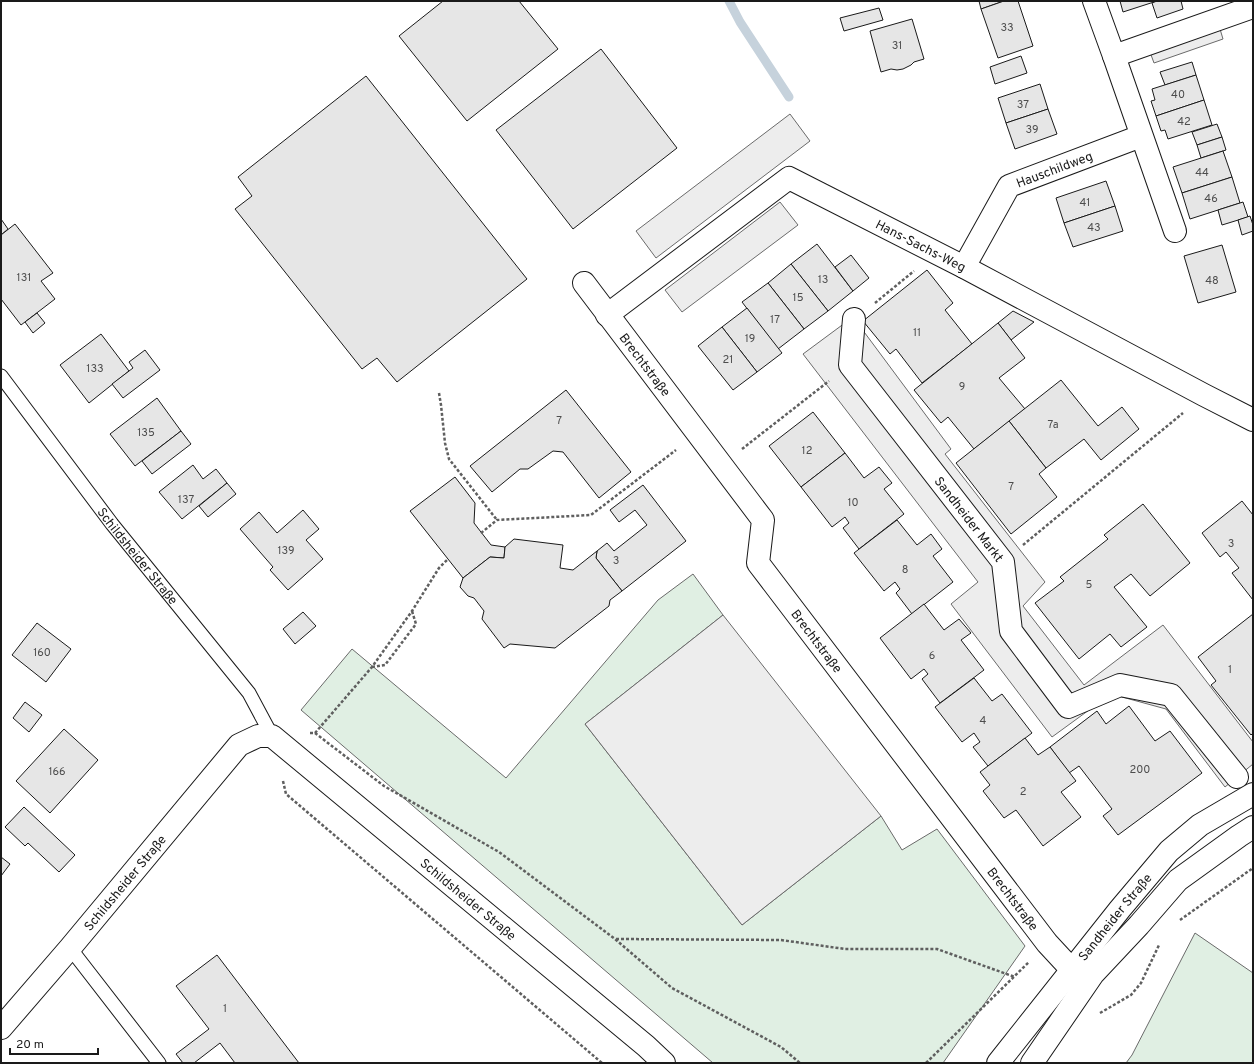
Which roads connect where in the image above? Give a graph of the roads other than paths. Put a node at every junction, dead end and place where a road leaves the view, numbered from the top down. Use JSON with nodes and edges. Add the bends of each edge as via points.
{"nodes":[{"id":1,"x":1094,"y":1,"type":"edge"},
{"id":2,"x":1253,"y":7,"type":"edge"},
{"id":3,"x":1114,"y":56,"type":"junction"},
{"id":4,"x":1141,"y":136,"type":"junction"},
{"id":5,"x":1175,"y":231,"type":"dead end"},
{"id":6,"x":964,"y":267,"type":"junction"},
{"id":7,"x":584,"y":283,"type":"dead end"},
{"id":8,"x":607,"y":315,"type":"junction"},
{"id":9,"x":854,"y":319,"type":"road end"},
{"id":10,"x":1,"y":377,"type":"edge"},
{"id":11,"x":1253,"y":420,"type":"edge"},
{"id":12,"x":272,"y":736,"type":"junction"},
{"id":13,"x":1237,"y":777,"type":"dead end"},
{"id":14,"x":1253,"y":794,"type":"edge"},
{"id":15,"x":1253,"y":827,"type":"edge"},
{"id":16,"x":70,"y":948,"type":"junction"},
{"id":17,"x":1083,"y":972,"type":"junction"},
{"id":18,"x":1,"y":1028,"type":"edge"},
{"id":19,"x":159,"y":1063,"type":"edge"},
{"id":20,"x":664,"y":1063,"type":"edge"},
{"id":21,"x":998,"y":1063,"type":"edge"},
{"id":22,"x":1032,"y":1063,"type":"edge"}],
"edges":[{"from":1,"to":3,"type":"street"},
{"from":2,"to":3,"type":"street"},
{"from":3,"to":4,"type":"street"},
{"from":4,"to":5,"type":"street"},
{"from":4,"to":6,"type":"street","name":"Hauschildweg","via":[[1009,186]]},
{"from":6,"to":8,"type":"street","name":"Hans-Sachs-Weg","via":[[789,178]]},
{"from":6,"to":11,"type":"street","name":"Hans-Sachs-Weg"},
{"from":7,"to":8,"type":"street","name":"Brechtstraße"},
{"from":8,"to":17,"type":"street","name":"Brechtstraße","via":[[763,520],[758,563],[1047,943]]},
{"from":9,"to":13,"type":"street","name":"Sandheider Markt","via":[[850,364],[1003,562],[1011,631],[1068,707],[1120,685],[1171,695]]},
{"from":10,"to":12,"type":"lane","name":"Schildsheider Straße","via":[[112,524],[249,693]]},
{"from":12,"to":16,"type":"street","name":"Schildsheider Straße","via":[[258,736],[239,745]]},
{"from":12,"to":20,"type":"street","name":"Schildsheider Straße"},
{"from":14,"to":17,"type":"street","name":"Sandheider Straße","via":[[1200,825],[1169,851],[1120,909]]},
{"from":15,"to":17,"type":"street","name":"Sandheider Straße","via":[[1178,880],[1139,925]]},
{"from":16,"to":18,"type":"street","name":"Schildsheider Straße"},
{"from":16,"to":19,"type":"lane"},
{"from":17,"to":21,"type":"street","name":"Sandheider Straße"},
{"from":17,"to":22,"type":"street","name":"Sandheider Straße"}]}
